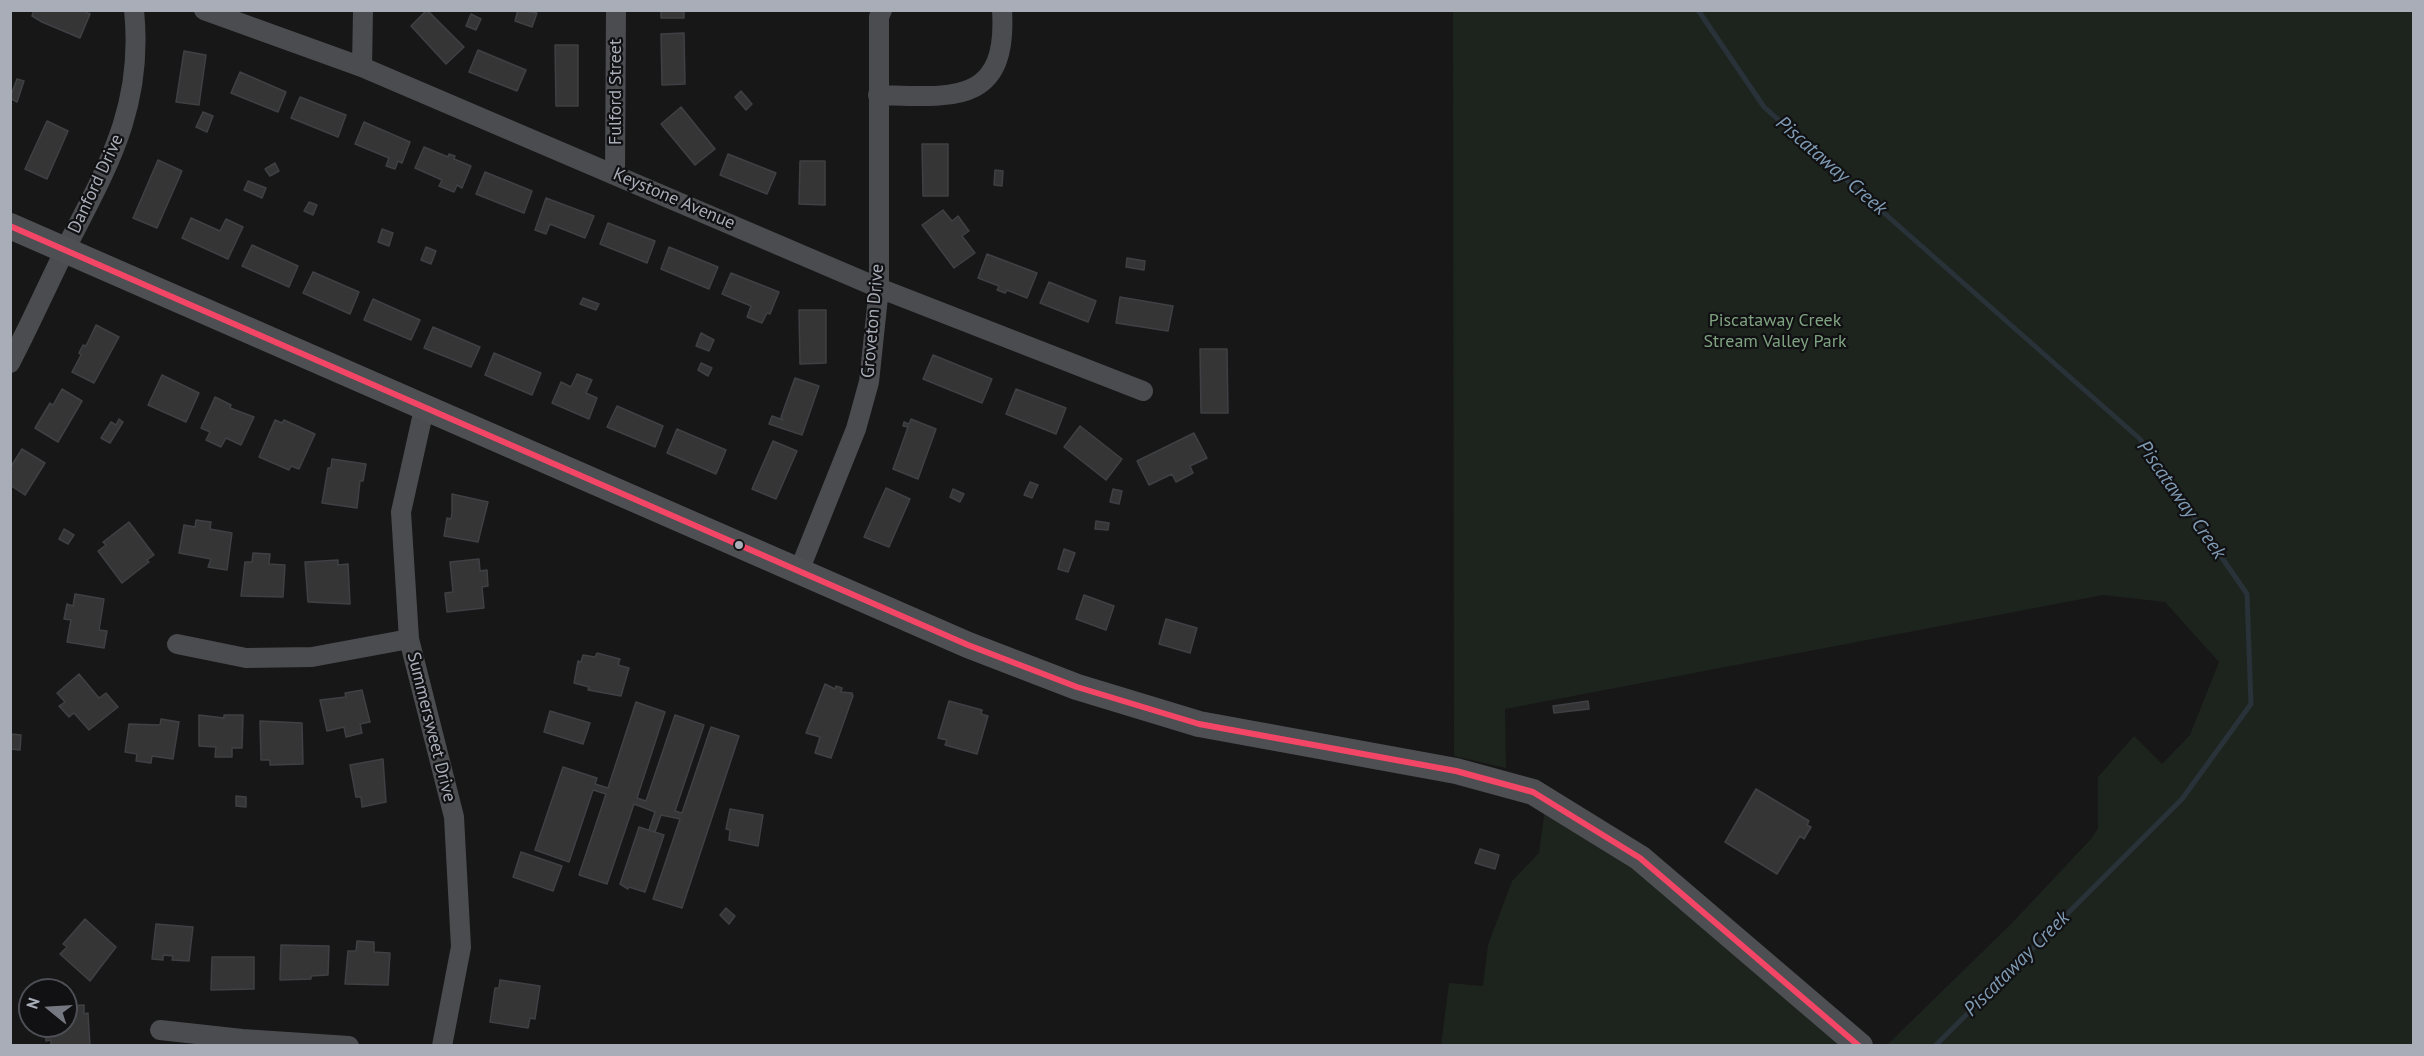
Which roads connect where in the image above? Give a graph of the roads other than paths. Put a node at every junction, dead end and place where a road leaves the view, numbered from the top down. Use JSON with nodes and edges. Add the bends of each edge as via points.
{"nodes":[{"id":1,"x":134,"y":10,"type":"edge"},
{"id":2,"x":204,"y":10,"type":"edge"},
{"id":3,"x":363,"y":10,"type":"edge"},
{"id":4,"x":616,"y":10,"type":"edge"},
{"id":5,"x":882,"y":10,"type":"edge"},
{"id":6,"x":1002,"y":10,"type":"edge"},
{"id":7,"x":362,"y":66,"type":"junction"},
{"id":8,"x":878,"y":95,"type":"junction"},
{"id":9,"x":615,"y":173,"type":"junction"},
{"id":10,"x":10,"y":226,"type":"edge"},
{"id":11,"x":65,"y":250,"type":"junction"},
{"id":12,"x":879,"y":288,"type":"junction"},
{"id":13,"x":10,"y":363,"type":"edge"},
{"id":14,"x":1143,"y":392,"type":"dead end"},
{"id":15,"x":424,"y":409,"type":"junction"},
{"id":16,"x":799,"y":571,"type":"junction"},
{"id":17,"x":409,"y":639,"type":"junction"},
{"id":18,"x":177,"y":644,"type":"dead end"},
{"id":19,"x":160,"y":1030,"type":"dead end"},
{"id":20,"x":242,"y":1042,"type":"edge"},
{"id":21,"x":349,"y":1046,"type":"edge"},
{"id":22,"x":442,"y":1046,"type":"edge"},
{"id":23,"x":1860,"y":1046,"type":"edge"}],
"edges":[{"from":1,"to":11,"type":"street","name":"Danford Drive","via":[[136,37],[129,106],[106,172]]},
{"from":2,"to":7,"type":"street","name":"Keystone Avenue"},
{"from":3,"to":7,"type":"street"},
{"from":4,"to":9,"type":"street","name":"Fulford Street"},
{"from":5,"to":8,"type":"street","name":"Groveton Drive"},
{"from":6,"to":8,"type":"street","via":[[1004,40],[992,73],[968,92],[930,97]]},
{"from":7,"to":9,"type":"street","name":"Keystone Avenue"},
{"from":8,"to":12,"type":"street","name":"Groveton Drive"},
{"from":9,"to":12,"type":"street","name":"Keystone Avenue"},
{"from":10,"to":11,"type":"main road"},
{"from":11,"to":13,"type":"street","name":"Danford Drive"},
{"from":11,"to":15,"type":"main road"},
{"from":12,"to":14,"type":"street","name":"Keystone Avenue"},
{"from":12,"to":16,"type":"street","name":"Groveton Drive","via":[[869,382],[859,420]]},
{"from":15,"to":16,"type":"main road"},
{"from":15,"to":17,"type":"street","name":"Summersweet Drive","via":[[401,512]]},
{"from":16,"to":23,"type":"main road","via":[[968,645],[1077,687],[1199,724],[1456,771],[1533,792],[1640,858]]},
{"from":17,"to":18,"type":"street","via":[[312,657],[246,658]]},
{"from":17,"to":22,"type":"street","name":"Summersweet Drive","via":[[454,817],[461,948]]},
{"from":19,"to":20,"type":"street"},
{"from":20,"to":21,"type":"street"}]}
